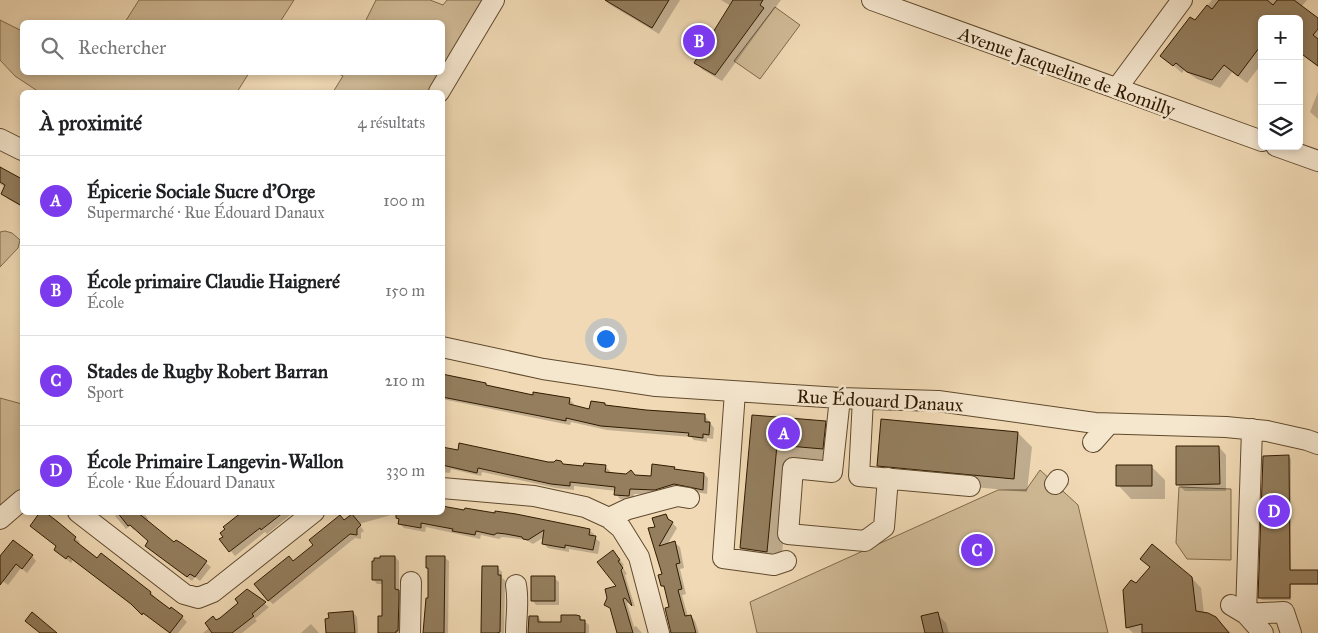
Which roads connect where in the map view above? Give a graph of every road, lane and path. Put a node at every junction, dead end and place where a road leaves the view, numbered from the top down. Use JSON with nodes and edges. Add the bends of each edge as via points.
{"nodes":[{"id":1,"x":494,"y":0,"type":"edge"},
{"id":2,"x":872,"y":0,"type":"edge"},
{"id":3,"x":1182,"y":0,"type":"edge"},
{"id":4,"x":1117,"y":88,"type":"junction"},
{"id":5,"x":440,"y":90,"type":"edge"},
{"id":6,"x":0,"y":139,"type":"edge"},
{"id":7,"x":1258,"y":140,"type":"edge"},
{"id":8,"x":20,"y":149,"type":"edge"},
{"id":9,"x":1287,"y":150,"type":"edge"},
{"id":10,"x":1318,"y":161,"type":"edge"},
{"id":11,"x":445,"y":348,"type":"edge"},
{"id":12,"x":735,"y":392,"type":"junction"},
{"id":13,"x":840,"y":398,"type":"junction"},
{"id":14,"x":864,"y":399,"type":"junction"},
{"id":15,"x":1108,"y":424,"type":"junction"},
{"id":16,"x":1252,"y":429,"type":"junction"},
{"id":17,"x":1093,"y":442,"type":"dead end"},
{"id":18,"x":1318,"y":444,"type":"edge"},
{"id":19,"x":888,"y":478,"type":"junction"},
{"id":20,"x":970,"y":486,"type":"dead end"},
{"id":21,"x":445,"y":488,"type":"edge"},
{"id":22,"x":689,"y":498,"type":"dead end"},
{"id":23,"x":20,"y":502,"type":"edge"},
{"id":24,"x":82,"y":515,"type":"edge"},
{"id":25,"x":310,"y":515,"type":"edge"},
{"id":26,"x":609,"y":518,"type":"junction"},
{"id":27,"x":0,"y":519,"type":"edge"},
{"id":28,"x":788,"y":534,"type":"junction"},
{"id":29,"x":410,"y":582,"type":"dead end"},
{"id":30,"x":516,"y":585,"type":"dead end"},
{"id":31,"x":1239,"y":610,"type":"junction"},
{"id":32,"x":410,"y":633,"type":"edge"},
{"id":33,"x":516,"y":633,"type":"edge"},
{"id":34,"x":659,"y":633,"type":"edge"},
{"id":35,"x":1263,"y":633,"type":"edge"},
{"id":36,"x":1291,"y":633,"type":"edge"}],
"edges":[{"from":1,"to":5,"type":"street"},
{"from":2,"to":4,"type":"street","name":"Avenue Jacqueline de Romilly","via":[[1025,65]]},
{"from":3,"to":4,"type":"street"},
{"from":4,"to":7,"type":"street","name":"Avenue Jacqueline de Romilly"},
{"from":6,"to":8,"type":"street"},
{"from":9,"to":10,"type":"street"},
{"from":11,"to":12,"type":"street","name":"Rue Édouard Danaux","via":[[543,369],[656,386]]},
{"from":12,"to":13,"type":"street","name":"Rue Édouard Danaux"},
{"from":12,"to":28,"type":"street","via":[[723,558],[774,565],[791,562]]},
{"from":13,"to":14,"type":"street","name":"Rue Édouard Danaux"},
{"from":13,"to":28,"type":"street","via":[[832,472],[793,468]]},
{"from":14,"to":15,"type":"street","name":"Rue Édouard Danaux","via":[[938,401]]},
{"from":14,"to":19,"type":"street","via":[[859,476]]},
{"from":15,"to":16,"type":"street","name":"Rue Édouard Danaux"},
{"from":15,"to":17,"type":"street"},
{"from":16,"to":18,"type":"street","name":"Rue Édouard Danaux"},
{"from":16,"to":31,"type":"street"},
{"from":19,"to":20,"type":"street"},
{"from":19,"to":28,"type":"street","via":[[884,527],[865,541]]},
{"from":21,"to":26,"type":"street","via":[[534,496],[585,507]]},
{"from":22,"to":26,"type":"street","via":[[676,496],[628,509]]},
{"from":23,"to":27,"type":"street"},
{"from":24,"to":25,"type":"street","via":[[184,594],[198,598],[213,592]]},
{"from":26,"to":34,"type":"street","via":[[621,528],[639,557]]},
{"from":29,"to":32,"type":"street"},
{"from":30,"to":33,"type":"street","via":[[519,601]]},
{"from":31,"to":35,"type":"street"},
{"from":31,"to":36,"type":"street","via":[[1287,612]]}]}
